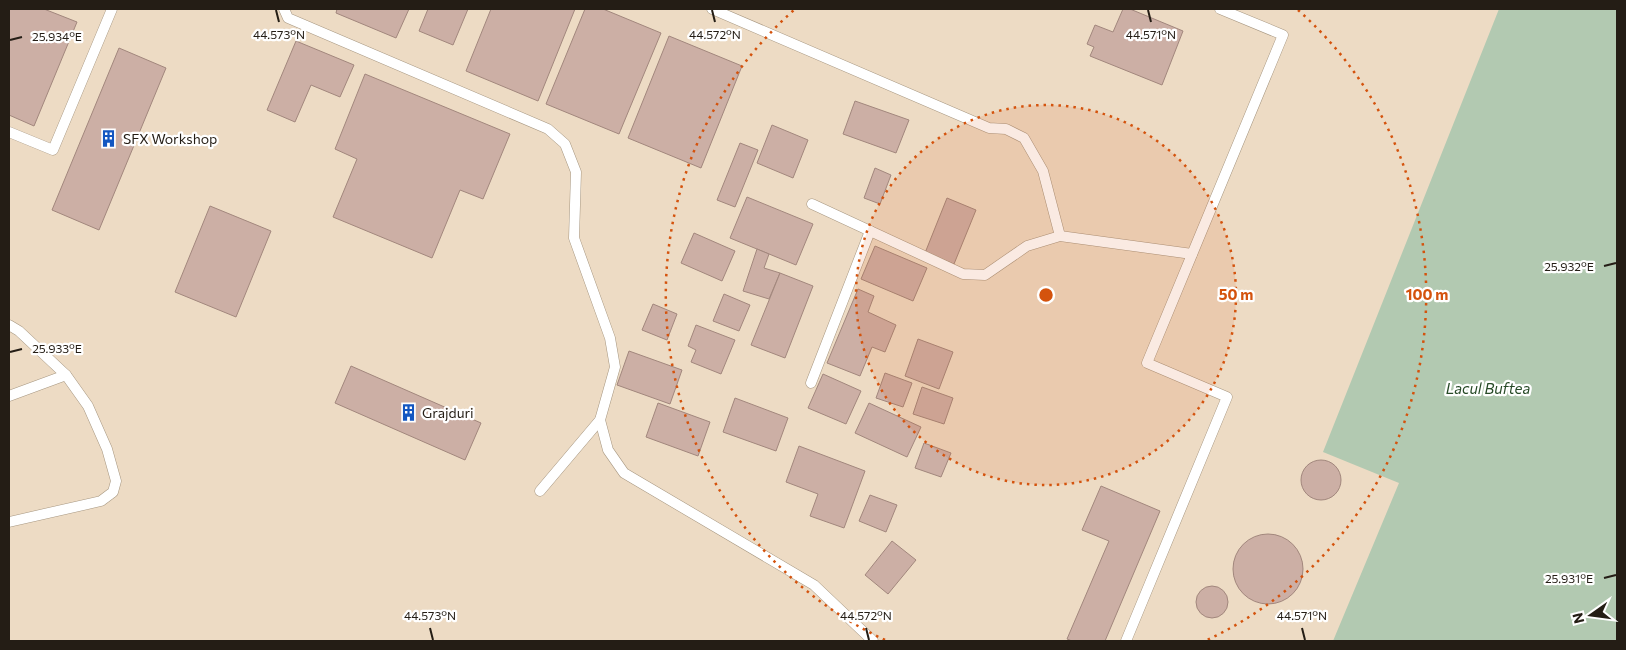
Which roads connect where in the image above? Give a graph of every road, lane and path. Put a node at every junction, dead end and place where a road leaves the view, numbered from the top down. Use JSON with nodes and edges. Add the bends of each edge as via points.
{"nodes":[{"id":1,"x":112,"y":9,"type":"edge"},
{"id":2,"x":284,"y":9,"type":"edge"},
{"id":3,"x":712,"y":9,"type":"edge"},
{"id":4,"x":1220,"y":9,"type":"edge"},
{"id":5,"x":9,"y":132,"type":"edge"},
{"id":6,"x":812,"y":204,"type":"dead end"},
{"id":7,"x":870,"y":231,"type":"junction"},
{"id":8,"x":1060,"y":236,"type":"junction"},
{"id":9,"x":1192,"y":254,"type":"junction"},
{"id":10,"x":9,"y":325,"type":"edge"},
{"id":11,"x":66,"y":375,"type":"junction"},
{"id":12,"x":811,"y":383,"type":"dead end"},
{"id":13,"x":9,"y":396,"type":"edge"},
{"id":14,"x":600,"y":420,"type":"junction"},
{"id":15,"x":540,"y":491,"type":"dead end"},
{"id":16,"x":9,"y":522,"type":"edge"},
{"id":17,"x":872,"y":641,"type":"edge"},
{"id":18,"x":1126,"y":641,"type":"edge"}],
"edges":[{"from":1,"to":5,"type":"lane","via":[[53,150]]},
{"from":2,"to":14,"type":"lane","via":[[288,18],[548,129],[564,144],[576,172],[574,238],[610,338],[615,367]]},
{"from":3,"to":8,"type":"lane","via":[[989,128],[1006,129],[1024,138],[1044,171]]},
{"from":4,"to":9,"type":"lane","via":[[1283,35]]},
{"from":6,"to":7,"type":"lane"},
{"from":7,"to":8,"type":"lane","via":[[963,274],[985,275],[1027,246]]},
{"from":7,"to":12,"type":"lane"},
{"from":8,"to":9,"type":"lane"},
{"from":9,"to":18,"type":"lane","via":[[1147,363],[1227,397]]},
{"from":10,"to":11,"type":"lane"},
{"from":11,"to":13,"type":"lane"},
{"from":11,"to":16,"type":"lane","via":[[88,406],[107,449],[116,481],[113,492],[101,501]]},
{"from":14,"to":15,"type":"lane"},
{"from":14,"to":17,"type":"lane","via":[[608,450],[624,473],[814,585]]}]}
